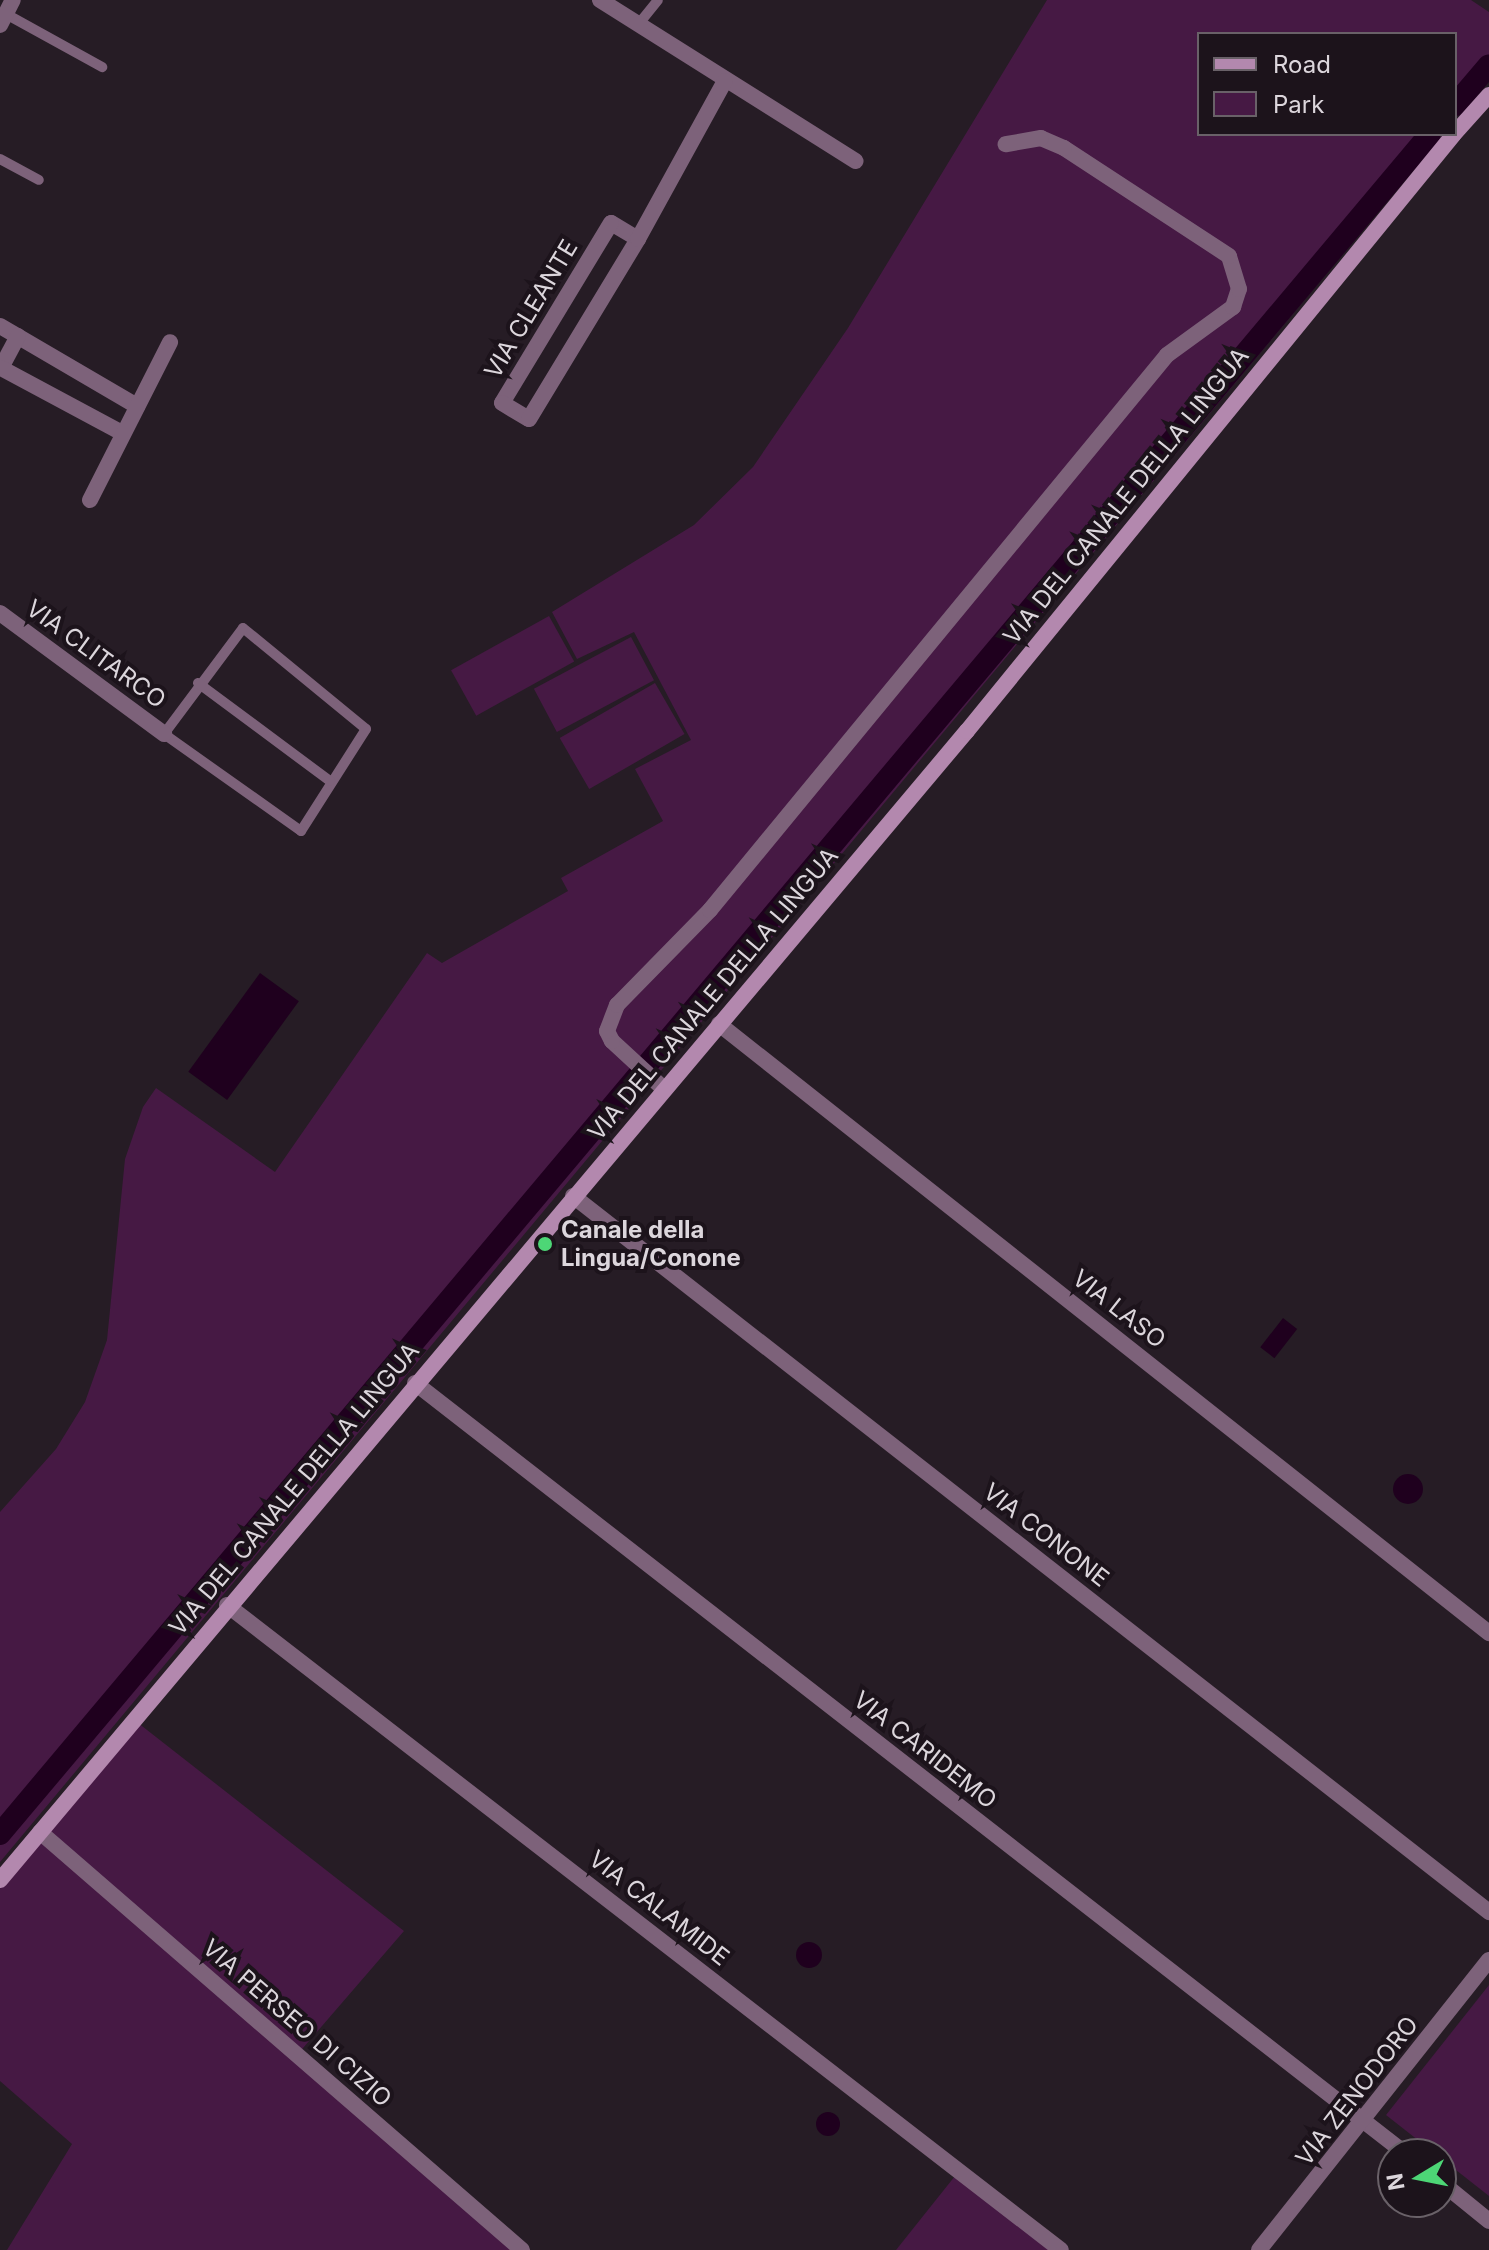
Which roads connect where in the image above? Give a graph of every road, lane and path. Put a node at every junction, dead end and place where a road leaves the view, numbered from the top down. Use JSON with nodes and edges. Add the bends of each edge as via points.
{"nodes":[{"id":1,"x":600,"y":0,"type":"edge"},
{"id":2,"x":658,"y":0,"type":"edge"},
{"id":3,"x":6,"y":13,"type":"edge"},
{"id":4,"x":637,"y":27,"type":"junction"},
{"id":5,"x":102,"y":67,"type":"dead end"},
{"id":6,"x":725,"y":81,"type":"junction"},
{"id":7,"x":1489,"y":95,"type":"edge"},
{"id":8,"x":1457,"y":132,"type":"edge"},
{"id":9,"x":1453,"y":136,"type":"edge"},
{"id":10,"x":1006,"y":144,"type":"dead end"},
{"id":11,"x":0,"y":159,"type":"edge"},
{"id":12,"x":856,"y":161,"type":"dead end"},
{"id":13,"x":39,"y":180,"type":"dead end"},
{"id":14,"x":638,"y":239,"type":"junction"},
{"id":15,"x":0,"y":326,"type":"edge"},
{"id":16,"x":18,"y":336,"type":"junction"},
{"id":17,"x":170,"y":342,"type":"dead end"},
{"id":18,"x":137,"y":406,"type":"junction"},
{"id":19,"x":122,"y":433,"type":"junction"},
{"id":20,"x":90,"y":500,"type":"dead end"},
{"id":21,"x":0,"y":613,"type":"edge"},
{"id":22,"x":198,"y":683,"type":"junction"},
{"id":23,"x":164,"y":734,"type":"junction"},
{"id":24,"x":330,"y":781,"type":"junction"},
{"id":25,"x":719,"y":1024,"type":"junction"},
{"id":26,"x":664,"y":1089,"type":"junction"},
{"id":27,"x":573,"y":1196,"type":"junction"},
{"id":28,"x":415,"y":1383,"type":"junction"},
{"id":29,"x":227,"y":1605,"type":"junction"},
{"id":30,"x":1489,"y":1633,"type":"edge"},
{"id":31,"x":40,"y":1832,"type":"junction"},
{"id":32,"x":0,"y":1880,"type":"edge"},
{"id":33,"x":1489,"y":1912,"type":"edge"},
{"id":34,"x":1489,"y":1960,"type":"edge"},
{"id":35,"x":1365,"y":2122,"type":"junction"},
{"id":36,"x":1386,"y":2138,"type":"edge"},
{"id":37,"x":1457,"y":2195,"type":"edge"},
{"id":38,"x":1489,"y":2221,"type":"edge"},
{"id":39,"x":522,"y":2250,"type":"edge"},
{"id":40,"x":1061,"y":2250,"type":"edge"},
{"id":41,"x":1259,"y":2250,"type":"edge"}],
"edges":[{"from":1,"to":4,"type":"street"},
{"from":2,"to":4,"type":"lane"},
{"from":3,"to":5,"type":"lane"},
{"from":4,"to":6,"type":"street"},
{"from":6,"to":12,"type":"street"},
{"from":6,"to":14,"type":"street","name":"VIA CLEANTE"},
{"from":7,"to":8,"type":"street","name":"VIA DEL CANALE DELLA LINGUA"},
{"from":9,"to":25,"type":"street","name":"VIA DEL CANALE DELLA LINGUA"},
{"from":10,"to":26,"type":"street","via":[[1041,138],[1064,148],[1229,256],[1239,289],[1233,307],[1167,355],[710,910],[617,1005],[607,1031],[621,1052]]},
{"from":11,"to":13,"type":"lane"},
{"from":14,"to":14,"type":"street","name":"VIA CLEANTE","via":[[611,223],[502,403],[529,419]]},
{"from":15,"to":16,"type":"street"},
{"from":16,"to":18,"type":"street"},
{"from":16,"to":19,"type":"street","via":[[1,368]]},
{"from":17,"to":18,"type":"street"},
{"from":18,"to":19,"type":"street"},
{"from":19,"to":20,"type":"street"},
{"from":21,"to":23,"type":"street","name":"VIA CLITARCO"},
{"from":22,"to":23,"type":"lane","name":"VIA CLITARCO"},
{"from":22,"to":24,"type":"lane","name":"VIA CLITARCO"},
{"from":22,"to":24,"type":"lane","name":"VIA CLITARCO","via":[[243,628],[366,729]]},
{"from":23,"to":24,"type":"lane","name":"VIA CLITARCO","via":[[301,831]]},
{"from":25,"to":26,"type":"street","name":"VIA DEL CANALE DELLA LINGUA"},
{"from":25,"to":30,"type":"street","name":"VIA LASO"},
{"from":26,"to":27,"type":"street","name":"VIA DEL CANALE DELLA LINGUA"},
{"from":27,"to":28,"type":"street","name":"VIA DEL CANALE DELLA LINGUA"},
{"from":27,"to":33,"type":"street","name":"VIA CONONE"},
{"from":28,"to":29,"type":"street","name":"VIA DEL CANALE DELLA LINGUA"},
{"from":28,"to":35,"type":"street","name":"VIA CARIDEMO"},
{"from":29,"to":31,"type":"street","name":"VIA DEL CANALE DELLA LINGUA"},
{"from":29,"to":40,"type":"street","name":"VIA CALAMIDE"},
{"from":31,"to":32,"type":"street","name":"VIA DEL CANALE DELLA LINGUA"},
{"from":31,"to":39,"type":"street","name":"VIA PERSEO DI CIZIO"},
{"from":34,"to":35,"type":"street","name":"VIA ZENODORO"},
{"from":35,"to":36,"type":"street","name":"VIA CARIDEMO"},
{"from":35,"to":41,"type":"street","name":"VIA ZENODORO"},
{"from":37,"to":38,"type":"street"}]}
